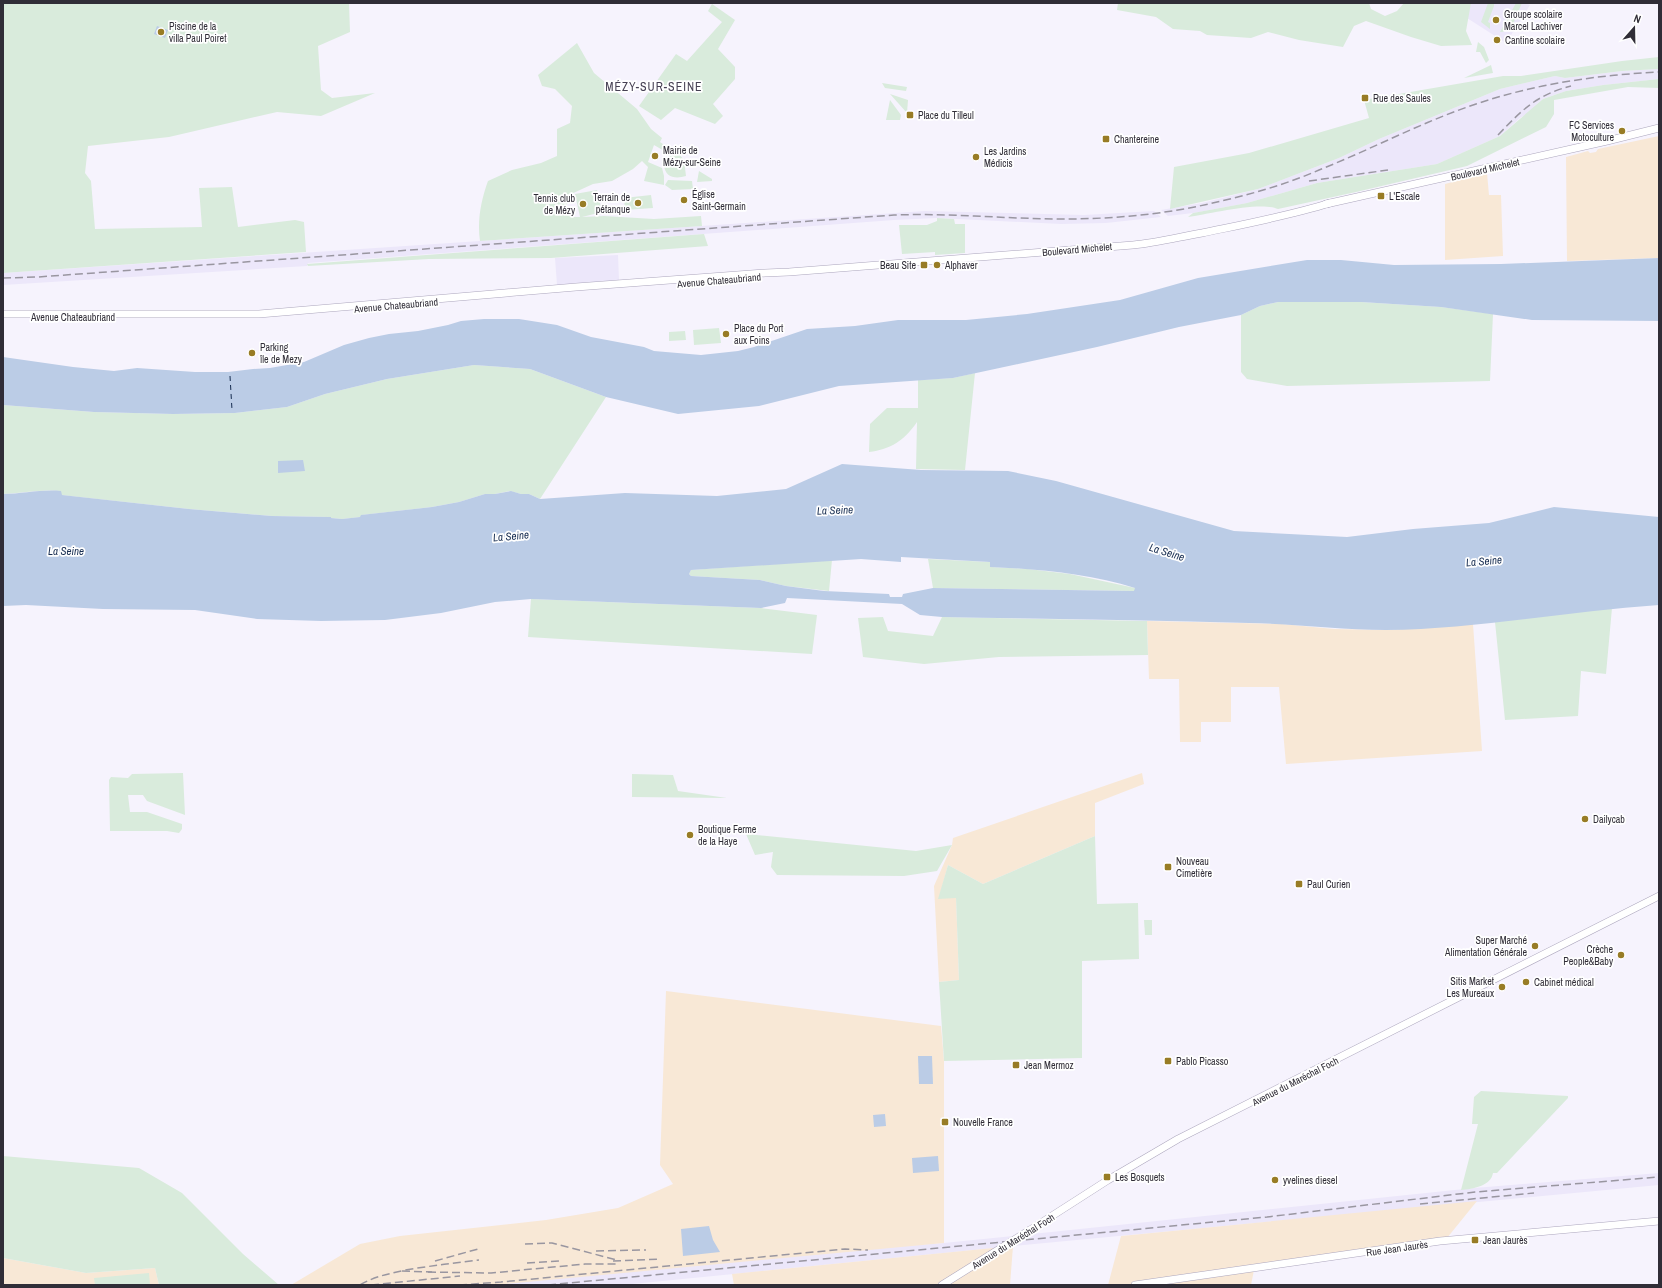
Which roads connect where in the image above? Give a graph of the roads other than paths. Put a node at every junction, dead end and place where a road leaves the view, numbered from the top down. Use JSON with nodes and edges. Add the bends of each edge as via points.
{"nodes":[{"id":1,"x":1659,"y":130,"type":"edge"},
{"id":2,"x":966,"y":258,"type":"joint"},
{"id":3,"x":3,"y":316,"type":"edge"},
{"id":4,"x":1659,"y":896,"type":"edge"},
{"id":5,"x":1659,"y":1221,"type":"edge"},
{"id":6,"x":942,"y":1285,"type":"edge"},
{"id":7,"x":1135,"y":1285,"type":"edge"}],
"edges":[{"from":1,"to":2,"type":"main road","name":"Boulevard Michelet","via":[[1290,214],[1144,244]]},
{"from":2,"to":3,"type":"main road","name":"Avenue Chateaubriand","via":[[264,316]]},
{"from":4,"to":6,"type":"main road","name":"Avenue du Maréchal Foch","bridge":true,"via":[[1165,1147]]},
{"from":5,"to":7,"type":"main road","name":"Rue Jean Jaurès","via":[[1440,1241]]}]}
